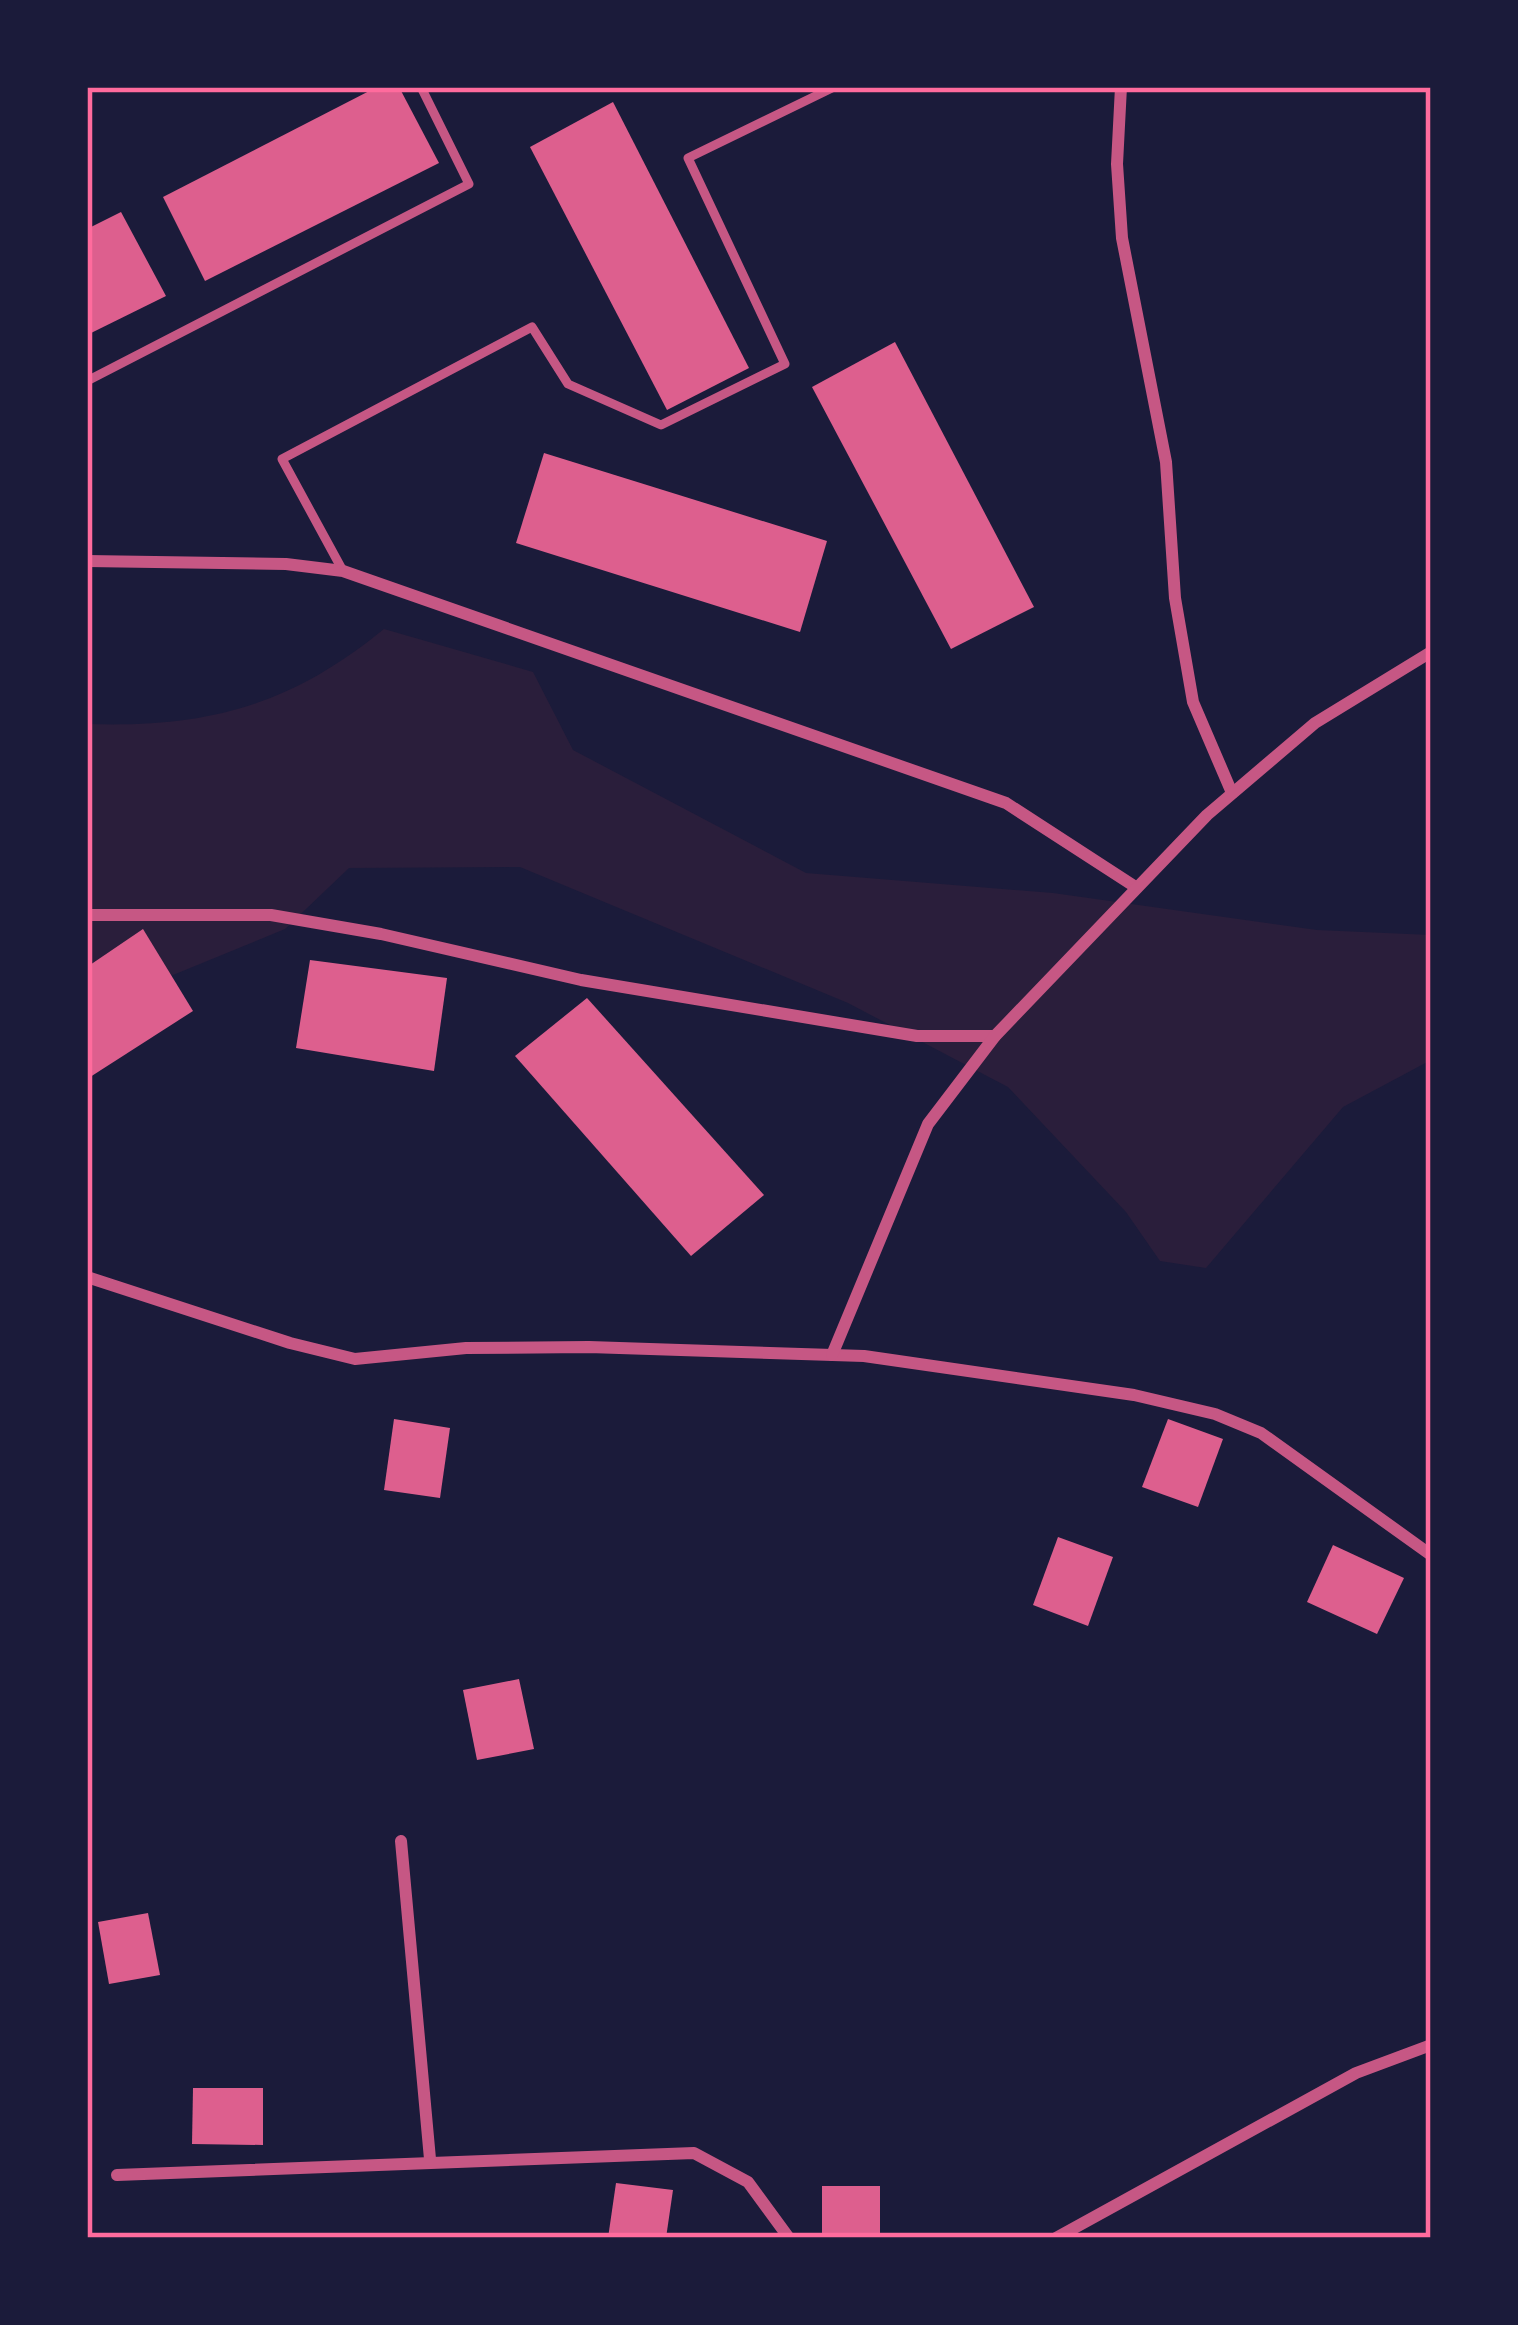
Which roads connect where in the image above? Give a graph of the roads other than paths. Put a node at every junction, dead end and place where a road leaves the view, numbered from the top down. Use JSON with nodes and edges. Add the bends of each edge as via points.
{"nodes":[{"id":1,"x":421,"y":87,"type":"edge"},
{"id":2,"x":834,"y":87,"type":"edge"},
{"id":3,"x":1121,"y":87,"type":"edge"},
{"id":4,"x":87,"y":381,"type":"edge"},
{"id":5,"x":87,"y":561,"type":"edge"},
{"id":6,"x":343,"y":571,"type":"junction"},
{"id":7,"x":1431,"y":652,"type":"edge"},
{"id":8,"x":1232,"y":793,"type":"junction"},
{"id":9,"x":1134,"y":886,"type":"junction"},
{"id":10,"x":87,"y":915,"type":"edge"},
{"id":11,"x":994,"y":1036,"type":"junction"},
{"id":12,"x":87,"y":1277,"type":"edge"},
{"id":13,"x":832,"y":1355,"type":"junction"},
{"id":14,"x":1431,"y":1555,"type":"edge"},
{"id":15,"x":400,"y":1841,"type":"dead end"},
{"id":16,"x":1431,"y":2045,"type":"edge"},
{"id":17,"x":430,"y":2159,"type":"junction"},
{"id":18,"x":117,"y":2175,"type":"dead end"},
{"id":19,"x":789,"y":2238,"type":"edge"},
{"id":20,"x":1056,"y":2238,"type":"edge"}],
"edges":[{"from":1,"to":4,"type":"lane","via":[[470,184]]},
{"from":2,"to":6,"type":"lane","via":[[688,158],[785,364],[661,425],[568,384],[532,327],[282,460]]},
{"from":3,"to":8,"type":"street","via":[[1122,238],[1166,462],[1174,598],[1193,702]]},
{"from":5,"to":6,"type":"street"},
{"from":6,"to":9,"type":"street","via":[[1006,803]]},
{"from":7,"to":8,"type":"street","via":[[1316,723]]},
{"from":8,"to":9,"type":"street"},
{"from":9,"to":11,"type":"street"},
{"from":10,"to":11,"type":"street","via":[[271,915],[671,995],[917,1036]]},
{"from":11,"to":13,"type":"street","via":[[928,1124]]},
{"from":12,"to":13,"type":"street","via":[[355,1359],[548,1347]]},
{"from":13,"to":14,"type":"street","via":[[1215,1414],[1262,1433]]},
{"from":15,"to":17,"type":"street"},
{"from":16,"to":20,"type":"street","via":[[1356,2073]]},
{"from":17,"to":18,"type":"street"},
{"from":17,"to":19,"type":"street","via":[[694,2153],[748,2182]]}]}
